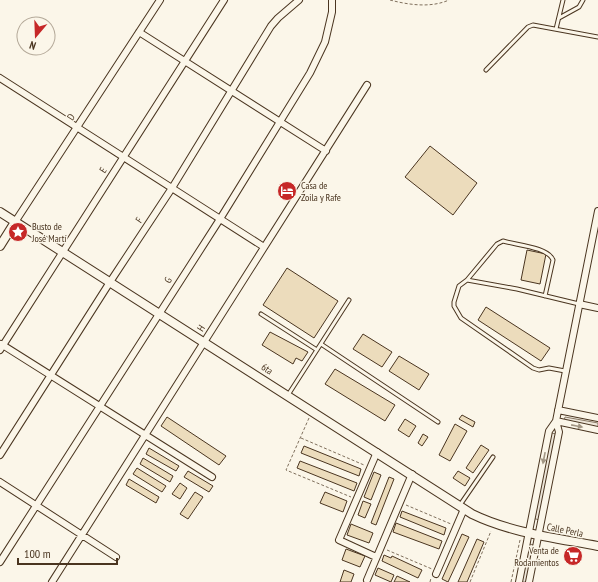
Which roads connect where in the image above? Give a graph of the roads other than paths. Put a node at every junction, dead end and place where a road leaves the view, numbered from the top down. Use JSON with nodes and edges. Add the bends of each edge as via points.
{"nodes":[{"id":1,"x":160,"y":0,"type":"edge"},
{"id":2,"x":224,"y":0,"type":"edge"},
{"id":3,"x":299,"y":0,"type":"edge"},
{"id":4,"x":332,"y":0,"type":"edge"},
{"id":5,"x":563,"y":0,"type":"edge"},
{"id":6,"x":583,"y":0,"type":"edge"},
{"id":7,"x":559,"y":18,"type":"junction"},
{"id":8,"x":556,"y":29,"type":"junction"},
{"id":9,"x":139,"y":32,"type":"junction"},
{"id":10,"x":598,"y":37,"type":"edge"},
{"id":11,"x":185,"y":61,"type":"junction"},
{"id":12,"x":486,"y":70,"type":"dead end"},
{"id":13,"x":0,"y":78,"type":"edge"},
{"id":14,"x":367,"y":85,"type":"dead end"},
{"id":15,"x":232,"y":91,"type":"junction"},
{"id":16,"x":279,"y":121,"type":"junction"},
{"id":17,"x":77,"y":127,"type":"junction"},
{"id":18,"x":326,"y":151,"type":"junction"},
{"id":19,"x":123,"y":157,"type":"junction"},
{"id":20,"x":172,"y":188,"type":"junction"},
{"id":21,"x":598,"y":211,"type":"edge"},
{"id":22,"x":0,"y":212,"type":"edge"},
{"id":23,"x":220,"y":219,"type":"junction"},
{"id":24,"x":15,"y":222,"type":"junction"},
{"id":25,"x":0,"y":246,"type":"edge"},
{"id":26,"x":264,"y":247,"type":"junction"},
{"id":27,"x":63,"y":252,"type":"junction"},
{"id":28,"x":467,"y":280,"type":"junction"},
{"id":29,"x":110,"y":282,"type":"junction"},
{"id":30,"x":545,"y":296,"type":"junction"},
{"id":31,"x":349,"y":300,"type":"dead end"},
{"id":32,"x":579,"y":304,"type":"junction"},
{"id":33,"x":598,"y":308,"type":"edge"},
{"id":34,"x":159,"y":312,"type":"junction"},
{"id":35,"x":261,"y":314,"type":"dead end"},
{"id":36,"x":205,"y":341,"type":"junction"},
{"id":37,"x":321,"y":344,"type":"junction"},
{"id":38,"x":1,"y":346,"type":"edge"},
{"id":39,"x":317,"y":350,"type":"junction"},
{"id":40,"x":566,"y":371,"type":"junction"},
{"id":41,"x":51,"y":375,"type":"junction"},
{"id":42,"x":288,"y":395,"type":"junction"},
{"id":43,"x":100,"y":406,"type":"junction"},
{"id":44,"x":558,"y":410,"type":"junction"},
{"id":45,"x":598,"y":418,"type":"edge"},
{"id":46,"x":556,"y":421,"type":"junction"},
{"id":47,"x":438,"y":422,"type":"dead end"},
{"id":48,"x":598,"y":430,"type":"edge"},
{"id":49,"x":145,"y":435,"type":"junction"},
{"id":50,"x":377,"y":452,"type":"junction"},
{"id":51,"x":0,"y":455,"type":"edge"},
{"id":52,"x":493,"y":457,"type":"dead end"},
{"id":53,"x":412,"y":474,"type":"junction"},
{"id":54,"x":212,"y":477,"type":"dead end"},
{"id":55,"x":0,"y":482,"type":"edge"},
{"id":56,"x":36,"y":505,"type":"junction"},
{"id":57,"x":462,"y":507,"type":"junction"},
{"id":58,"x":525,"y":532,"type":"junction"},
{"id":59,"x":82,"y":535,"type":"junction"},
{"id":60,"x":539,"y":535,"type":"junction"},
{"id":61,"x":598,"y":546,"type":"edge"},
{"id":62,"x":116,"y":557,"type":"dead end"},
{"id":63,"x":376,"y":557,"type":"junction"},
{"id":64,"x":0,"y":562,"type":"edge"},
{"id":65,"x":437,"y":573,"type":"road end"},
{"id":66,"x":366,"y":581,"type":"edge"},
{"id":67,"x":52,"y":582,"type":"edge"},
{"id":68,"x":519,"y":582,"type":"edge"},
{"id":69,"x":530,"y":582,"type":"edge"}],
"edges":[{"from":1,"to":9,"type":"street","name":"D"},
{"from":2,"to":11,"type":"street","name":"E"},
{"from":3,"to":15,"type":"street","name":"F","via":[[271,26]]},
{"from":4,"to":16,"type":"street","name":"G","via":[[329,28],[322,48],[310,73]]},
{"from":5,"to":7,"type":"lane"},
{"from":6,"to":7,"type":"lane","via":[[579,7]]},
{"from":7,"to":8,"type":"lane"},
{"from":8,"to":10,"type":"lane"},
{"from":8,"to":12,"type":"lane","via":[[533,25],[528,27]]},
{"from":9,"to":11,"type":"street"},
{"from":9,"to":17,"type":"street","name":"D"},
{"from":11,"to":15,"type":"street"},
{"from":11,"to":19,"type":"street","name":"E"},
{"from":13,"to":17,"type":"street"},
{"from":14,"to":18,"type":"street","name":"H"},
{"from":15,"to":16,"type":"street"},
{"from":15,"to":20,"type":"street","name":"F"},
{"from":16,"to":18,"type":"street"},
{"from":16,"to":23,"type":"street","name":"G"},
{"from":17,"to":19,"type":"street"},
{"from":17,"to":24,"type":"street","name":"D"},
{"from":18,"to":26,"type":"street","name":"H"},
{"from":19,"to":20,"type":"street"},
{"from":19,"to":27,"type":"street","name":"E"},
{"from":20,"to":23,"type":"street"},
{"from":20,"to":29,"type":"street","name":"F"},
{"from":21,"to":32,"type":"street"},
{"from":22,"to":24,"type":"main road","name":"6ta"},
{"from":23,"to":26,"type":"street"},
{"from":23,"to":34,"type":"street","name":"G"},
{"from":24,"to":25,"type":"main road","name":"D"},
{"from":24,"to":27,"type":"main road","name":"6ta"},
{"from":26,"to":36,"type":"street","name":"H"},
{"from":27,"to":29,"type":"main road","name":"6ta"},
{"from":27,"to":38,"type":"street","name":"E"},
{"from":28,"to":30,"type":"lane"},
{"from":28,"to":30,"type":"lane","via":[[497,244],[503,241],[545,250],[551,255],[553,260]]},
{"from":28,"to":40,"type":"lane","via":[[459,286],[454,302],[458,314],[466,322],[537,370],[549,368]]},
{"from":29,"to":34,"type":"main road","name":"6ta"},
{"from":29,"to":41,"type":"street","name":"F"},
{"from":30,"to":32,"type":"lane"},
{"from":31,"to":37,"type":"lane"},
{"from":32,"to":33,"type":"street"},
{"from":32,"to":40,"type":"street"},
{"from":34,"to":36,"type":"main road","name":"6ta"},
{"from":34,"to":43,"type":"street","name":"G"},
{"from":35,"to":39,"type":"lane"},
{"from":36,"to":42,"type":"main road","name":"6ta"},
{"from":36,"to":49,"type":"street","name":"H"},
{"from":37,"to":39,"type":"lane"},
{"from":37,"to":47,"type":"lane"},
{"from":38,"to":41,"type":"street"},
{"from":39,"to":42,"type":"lane"},
{"from":40,"to":44,"type":"street"},
{"from":41,"to":43,"type":"street"},
{"from":41,"to":51,"type":"street","name":"F"},
{"from":42,"to":50,"type":"main road","name":"6ta"},
{"from":43,"to":49,"type":"street"},
{"from":43,"to":56,"type":"street","name":"G"},
{"from":44,"to":45,"type":"street"},
{"from":44,"to":46,"type":"street"},
{"from":46,"to":48,"type":"street","one_way":true},
{"from":46,"to":58,"type":"street","one_way":true,"via":[[549,431]]},
{"from":46,"to":60,"type":"street","via":[[559,432]]},
{"from":49,"to":54,"type":"street"},
{"from":49,"to":59,"type":"street","name":"H"},
{"from":50,"to":53,"type":"main road","name":"6ta"},
{"from":50,"to":63,"type":"street","via":[[340,540]]},
{"from":52,"to":57,"type":"lane"},
{"from":53,"to":57,"type":"main road","name":"6ta"},
{"from":53,"to":63,"type":"street"},
{"from":55,"to":56,"type":"street"},
{"from":56,"to":59,"type":"street"},
{"from":56,"to":64,"type":"street","name":"G"},
{"from":57,"to":58,"type":"main road","name":"6ta","via":[[494,524]]},
{"from":57,"to":65,"type":"street","via":[[457,527]]},
{"from":58,"to":60,"type":"main road","name":"Calle Perla"},
{"from":58,"to":68,"type":"street"},
{"from":59,"to":62,"type":"street"},
{"from":59,"to":67,"type":"street","name":"H"},
{"from":60,"to":61,"type":"main road","name":"Calle Perla"},
{"from":60,"to":69,"type":"street"},
{"from":63,"to":66,"type":"street"}]}
